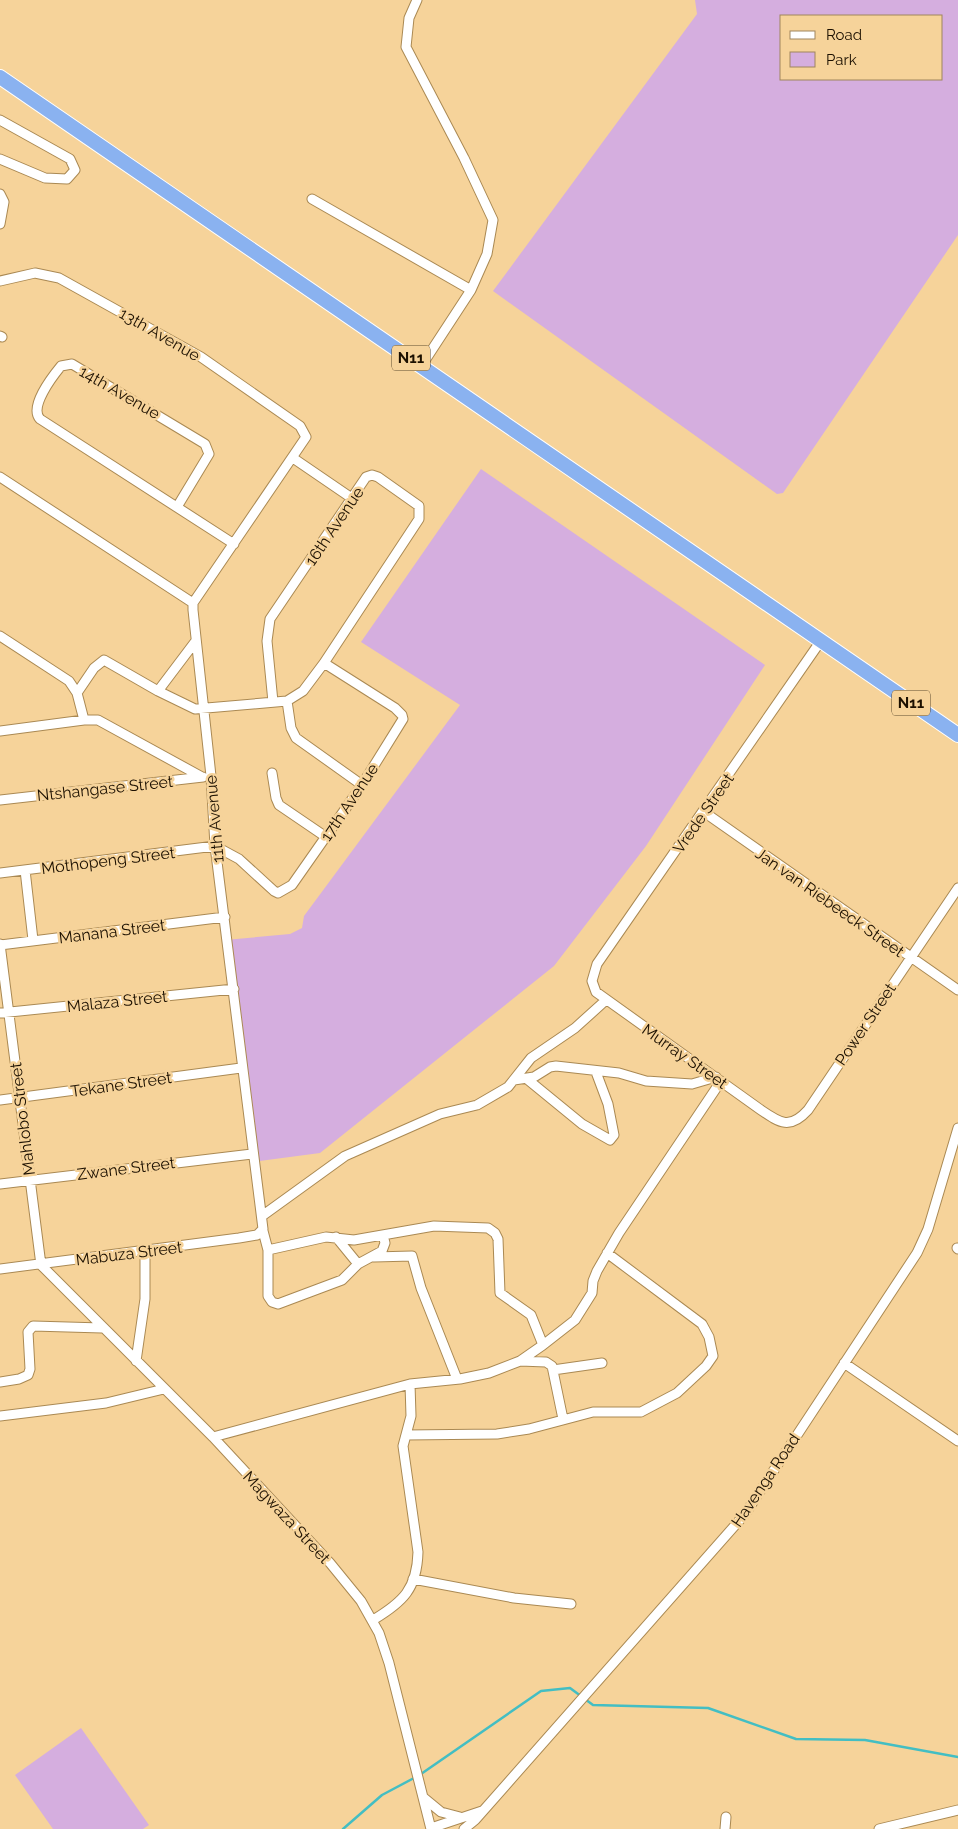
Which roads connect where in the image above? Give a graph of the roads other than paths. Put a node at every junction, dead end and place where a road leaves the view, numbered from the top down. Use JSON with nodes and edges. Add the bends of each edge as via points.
{"nodes":[{"id":1,"x":417,"y":0,"type":"edge"},
{"id":2,"x":0,"y":77,"type":"edge"},
{"id":3,"x":0,"y":120,"type":"edge"},
{"id":4,"x":0,"y":159,"type":"edge"},
{"id":5,"x":0,"y":194,"type":"edge"},
{"id":6,"x":312,"y":199,"type":"dead end"},
{"id":7,"x":0,"y":224,"type":"edge"},
{"id":8,"x":0,"y":281,"type":"edge"},
{"id":9,"x":471,"y":290,"type":"junction"},
{"id":10,"x":422,"y":366,"type":"junction"},
{"id":11,"x":293,"y":458,"type":"junction"},
{"id":12,"x":0,"y":477,"type":"edge"},
{"id":13,"x":353,"y":499,"type":"junction"},
{"id":14,"x":177,"y":507,"type":"junction"},
{"id":15,"x":234,"y":544,"type":"junction"},
{"id":16,"x":193,"y":603,"type":"junction"},
{"id":17,"x":0,"y":636,"type":"edge"},
{"id":18,"x":195,"y":642,"type":"junction"},
{"id":19,"x":820,"y":642,"type":"junction"},
{"id":20,"x":324,"y":663,"type":"junction"},
{"id":21,"x":77,"y":692,"type":"junction"},
{"id":22,"x":158,"y":692,"type":"junction"},
{"id":23,"x":287,"y":701,"type":"junction"},
{"id":24,"x":273,"y":702,"type":"junction"},
{"id":25,"x":202,"y":710,"type":"junction"},
{"id":26,"x":84,"y":720,"type":"junction"},
{"id":27,"x":0,"y":731,"type":"edge"},
{"id":28,"x":958,"y":735,"type":"edge"},
{"id":29,"x":272,"y":773,"type":"dead end"},
{"id":30,"x":206,"y":777,"type":"junction"},
{"id":31,"x":362,"y":785,"type":"junction"},
{"id":32,"x":0,"y":800,"type":"edge"},
{"id":33,"x":704,"y":812,"type":"junction"},
{"id":34,"x":326,"y":837,"type":"junction"},
{"id":35,"x":215,"y":846,"type":"junction"},
{"id":36,"x":25,"y":870,"type":"junction"},
{"id":37,"x":0,"y":873,"type":"edge"},
{"id":38,"x":958,"y":888,"type":"edge"},
{"id":39,"x":225,"y":917,"type":"junction"},
{"id":40,"x":33,"y":940,"type":"junction"},
{"id":41,"x":0,"y":944,"type":"edge"},
{"id":42,"x":910,"y":958,"type":"junction"},
{"id":43,"x":593,"y":986,"type":"joint"},
{"id":44,"x":234,"y":989,"type":"junction"},
{"id":45,"x":958,"y":990,"type":"edge"},
{"id":46,"x":606,"y":1000,"type":"junction"},
{"id":47,"x":5,"y":1013,"type":"edge"},
{"id":48,"x":242,"y":1068,"type":"junction"},
{"id":49,"x":596,"y":1072,"type":"junction"},
{"id":50,"x":527,"y":1079,"type":"junction"},
{"id":51,"x":718,"y":1079,"type":"junction"},
{"id":52,"x":514,"y":1080,"type":"junction"},
{"id":53,"x":20,"y":1098,"type":"junction"},
{"id":54,"x":0,"y":1100,"type":"edge"},
{"id":55,"x":781,"y":1123,"type":"joint"},
{"id":56,"x":958,"y":1128,"type":"edge"},
{"id":57,"x":252,"y":1154,"type":"junction"},
{"id":58,"x":29,"y":1180,"type":"junction"},
{"id":59,"x":0,"y":1184,"type":"edge"},
{"id":60,"x":262,"y":1216,"type":"junction"},
{"id":61,"x":260,"y":1233,"type":"junction"},
{"id":62,"x":383,"y":1235,"type":"junction"},
{"id":63,"x":336,"y":1238,"type":"junction"},
{"id":64,"x":268,"y":1250,"type":"junction"},
{"id":65,"x":145,"y":1251,"type":"junction"},
{"id":66,"x":607,"y":1253,"type":"junction"},
{"id":67,"x":372,"y":1257,"type":"junction"},
{"id":68,"x":358,"y":1264,"type":"junction"},
{"id":69,"x":41,"y":1265,"type":"junction"},
{"id":70,"x":0,"y":1269,"type":"edge"},
{"id":71,"x":102,"y":1328,"type":"junction"},
{"id":72,"x":543,"y":1345,"type":"junction"},
{"id":73,"x":136,"y":1361,"type":"junction"},
{"id":74,"x":520,"y":1361,"type":"junction"},
{"id":75,"x":602,"y":1363,"type":"dead end"},
{"id":76,"x":844,"y":1363,"type":"junction"},
{"id":77,"x":554,"y":1370,"type":"junction"},
{"id":78,"x":457,"y":1379,"type":"junction"},
{"id":79,"x":0,"y":1382,"type":"edge"},
{"id":80,"x":410,"y":1384,"type":"junction"},
{"id":81,"x":164,"y":1389,"type":"junction"},
{"id":82,"x":0,"y":1416,"type":"edge"},
{"id":83,"x":563,"y":1419,"type":"junction"},
{"id":84,"x":406,"y":1435,"type":"junction"},
{"id":85,"x":213,"y":1437,"type":"junction"},
{"id":86,"x":958,"y":1441,"type":"edge"},
{"id":87,"x":413,"y":1579,"type":"junction"},
{"id":88,"x":571,"y":1604,"type":"dead end"},
{"id":89,"x":373,"y":1620,"type":"junction"},
{"id":90,"x":424,"y":1798,"type":"junction"},
{"id":91,"x":958,"y":1810,"type":"edge"},
{"id":92,"x":483,"y":1811,"type":"junction"},
{"id":93,"x":726,"y":1817,"type":"dead end"},
{"id":94,"x":463,"y":1818,"type":"junction"},
{"id":95,"x":431,"y":1828,"type":"edge"},
{"id":96,"x":464,"y":1829,"type":"edge"},
{"id":97,"x":725,"y":1829,"type":"edge"},
{"id":98,"x":883,"y":1829,"type":"edge"}],
"edges":[{"from":1,"to":9,"type":"street","via":[[409,18],[406,47],[493,220],[487,254]]},
{"from":2,"to":10,"type":"highway","number":"N11"},
{"from":3,"to":4,"type":"street","via":[[70,159],[75,170],[67,179],[53,180]]},
{"from":5,"to":7,"type":"street","via":[[4,202]]},
{"from":6,"to":9,"type":"street"},
{"from":8,"to":11,"type":"street","name":"13th Avenue","via":[[35,273],[59,278],[201,357],[300,426],[306,433],[306,440]]},
{"from":9,"to":10,"type":"street"},
{"from":10,"to":19,"type":"highway","number":"N11"},
{"from":11,"to":13,"type":"street"},
{"from":11,"to":15,"type":"street"},
{"from":12,"to":16,"type":"street"},
{"from":13,"to":20,"type":"street","name":"16th Avenue","via":[[366,477],[376,476],[415,503],[420,515]]},
{"from":13,"to":24,"type":"street","name":"16th Avenue","via":[[270,619],[267,641]]},
{"from":14,"to":14,"type":"street","name":"14th Avenue","via":[[38,416],[37,404],[61,366],[72,364],[205,444],[209,454]]},
{"from":14,"to":15,"type":"street","name":"14th Avenue"},
{"from":15,"to":16,"type":"street"},
{"from":16,"to":18,"type":"street","name":"11th Avenue"},
{"from":17,"to":21,"type":"street","via":[[65,678]]},
{"from":18,"to":22,"type":"street"},
{"from":18,"to":25,"type":"street","name":"11th Avenue"},
{"from":19,"to":28,"type":"highway","number":"N11"},
{"from":19,"to":33,"type":"street","name":"Vrede Street"},
{"from":20,"to":23,"type":"street","name":"16th Avenue","via":[[303,691]]},
{"from":20,"to":31,"type":"street","name":"17th Avenue","via":[[402,715],[402,722]]},
{"from":21,"to":22,"type":"street","via":[[104,660]]},
{"from":21,"to":26,"type":"street"},
{"from":22,"to":25,"type":"street","via":[[190,708]]},
{"from":23,"to":24,"type":"street"},
{"from":23,"to":31,"type":"street","via":[[296,738]]},
{"from":24,"to":25,"type":"street"},
{"from":25,"to":30,"type":"street","name":"11th Avenue"},
{"from":26,"to":27,"type":"street"},
{"from":26,"to":30,"type":"street","via":[[105,723]]},
{"from":29,"to":34,"type":"street","via":[[279,806]]},
{"from":30,"to":32,"type":"street","name":"Ntshangase Street"},
{"from":30,"to":35,"type":"street","name":"11th Avenue"},
{"from":31,"to":34,"type":"street","name":"17th Avenue"},
{"from":33,"to":42,"type":"street","name":"Jan van Riebeeck Street"},
{"from":33,"to":43,"type":"street","name":"Vrede Street","via":[[597,964]]},
{"from":34,"to":35,"type":"street","name":"17th Avenue","via":[[292,885],[280,893],[270,888],[239,859]]},
{"from":35,"to":36,"type":"street","name":"Mothopeng Street"},
{"from":35,"to":39,"type":"street","name":"11th Avenue"},
{"from":36,"to":37,"type":"street","name":"Mothopeng Street"},
{"from":36,"to":40,"type":"street"},
{"from":38,"to":42,"type":"street","name":"Power Street"},
{"from":39,"to":40,"type":"street","name":"Manana Street"},
{"from":39,"to":44,"type":"street","name":"11th Avenue"},
{"from":40,"to":41,"type":"street","name":"Manana Street"},
{"from":41,"to":47,"type":"street","name":"Mahlobo Street"},
{"from":42,"to":45,"type":"street","name":"Jan van Riebeeck Street"},
{"from":42,"to":55,"type":"street","name":"Power Street","via":[[808,1110],[796,1121]]},
{"from":43,"to":46,"type":"street","name":"Murray Street"},
{"from":44,"to":47,"type":"street","name":"Malaza Street"},
{"from":44,"to":48,"type":"street","name":"11th Avenue"},
{"from":46,"to":51,"type":"street","name":"Murray Street"},
{"from":46,"to":52,"type":"street","via":[[575,1028],[531,1058]]},
{"from":47,"to":53,"type":"street","name":"Mahlobo Street"},
{"from":48,"to":53,"type":"street","name":"Tekane Street"},
{"from":48,"to":57,"type":"street","name":"11th Avenue"},
{"from":49,"to":50,"type":"street","via":[[553,1066]]},
{"from":49,"to":50,"type":"street","via":[[612,1117],[614,1135],[610,1140],[582,1124]]},
{"from":49,"to":51,"type":"street","via":[[619,1072],[646,1081],[685,1083]]},
{"from":50,"to":52,"type":"street"},
{"from":51,"to":55,"type":"street","name":"Murray Street"},
{"from":51,"to":66,"type":"street"},
{"from":52,"to":60,"type":"street","via":[[508,1087],[477,1104],[440,1114],[346,1156]]},
{"from":53,"to":54,"type":"street","name":"Tekane Street"},
{"from":53,"to":58,"type":"street","name":"Mahlobo Street"},
{"from":56,"to":76,"type":"street","name":"Havenga Road","via":[[924,1240]]},
{"from":57,"to":58,"type":"street","name":"Zwane Street"},
{"from":57,"to":60,"type":"street","name":"11th Avenue"},
{"from":58,"to":59,"type":"street","name":"Zwane Street"},
{"from":58,"to":69,"type":"street","name":"Mahlobo Street"},
{"from":60,"to":61,"type":"street","name":"11th Avenue"},
{"from":61,"to":64,"type":"street","name":"11th Avenue"},
{"from":61,"to":65,"type":"street","name":"Mabuza Street"},
{"from":62,"to":63,"type":"street","via":[[354,1240]]},
{"from":62,"to":67,"type":"street","via":[[385,1247]]},
{"from":62,"to":72,"type":"street","via":[[442,1225],[492,1230],[499,1246],[500,1293],[531,1315]]},
{"from":63,"to":64,"type":"street","via":[[326,1237]]},
{"from":63,"to":68,"type":"street"},
{"from":64,"to":68,"type":"street","name":"11th Avenue","via":[[268,1296],[274,1303],[334,1284]]},
{"from":65,"to":69,"type":"street","name":"Mabuza Street"},
{"from":65,"to":73,"type":"street","via":[[145,1299]]},
{"from":66,"to":72,"type":"street","via":[[592,1281],[592,1293],[575,1320]]},
{"from":66,"to":83,"type":"street","via":[[702,1324],[713,1356],[686,1386],[651,1408],[632,1414],[593,1412]]},
{"from":67,"to":68,"type":"street"},
{"from":67,"to":78,"type":"street","via":[[412,1256],[421,1288]]},
{"from":69,"to":70,"type":"street","name":"Mabuza Street"},
{"from":69,"to":71,"type":"street","name":"Magwaza Street"},
{"from":71,"to":73,"type":"street","name":"Magwaza Street"},
{"from":71,"to":79,"type":"street","via":[[33,1326],[28,1332],[28,1375]]},
{"from":72,"to":74,"type":"street"},
{"from":73,"to":81,"type":"street","name":"Magwaza Street"},
{"from":74,"to":77,"type":"street","via":[[548,1363]]},
{"from":74,"to":78,"type":"street","via":[[489,1373]]},
{"from":75,"to":77,"type":"street"},
{"from":76,"to":86,"type":"street"},
{"from":76,"to":92,"type":"street","name":"Havenga Road","via":[[745,1514]]},
{"from":77,"to":83,"type":"street"},
{"from":78,"to":80,"type":"street"},
{"from":80,"to":84,"type":"street","via":[[411,1416]]},
{"from":80,"to":85,"type":"street"},
{"from":81,"to":82,"type":"street","via":[[106,1403]]},
{"from":81,"to":85,"type":"street","name":"Magwaza Street"},
{"from":83,"to":84,"type":"street","via":[[497,1434]]},
{"from":84,"to":87,"type":"street","via":[[403,1446],[418,1552]]},
{"from":85,"to":89,"type":"street","name":"Magwaza Street","via":[[330,1562]]},
{"from":87,"to":88,"type":"street","via":[[514,1598]]},
{"from":87,"to":89,"type":"street","via":[[405,1596]]},
{"from":89,"to":90,"type":"street","name":"Magwaza Street","via":[[389,1663]]},
{"from":90,"to":94,"type":"street","via":[[441,1812]]},
{"from":90,"to":95,"type":"street","name":"Magwaza Street"},
{"from":91,"to":98,"type":"street"},
{"from":92,"to":94,"type":"street","name":"Havenga Road"},
{"from":92,"to":96,"type":"street","name":"Havenga Road"},
{"from":93,"to":97,"type":"street"},
{"from":94,"to":95,"type":"street","name":"Havenga Road"}]}
